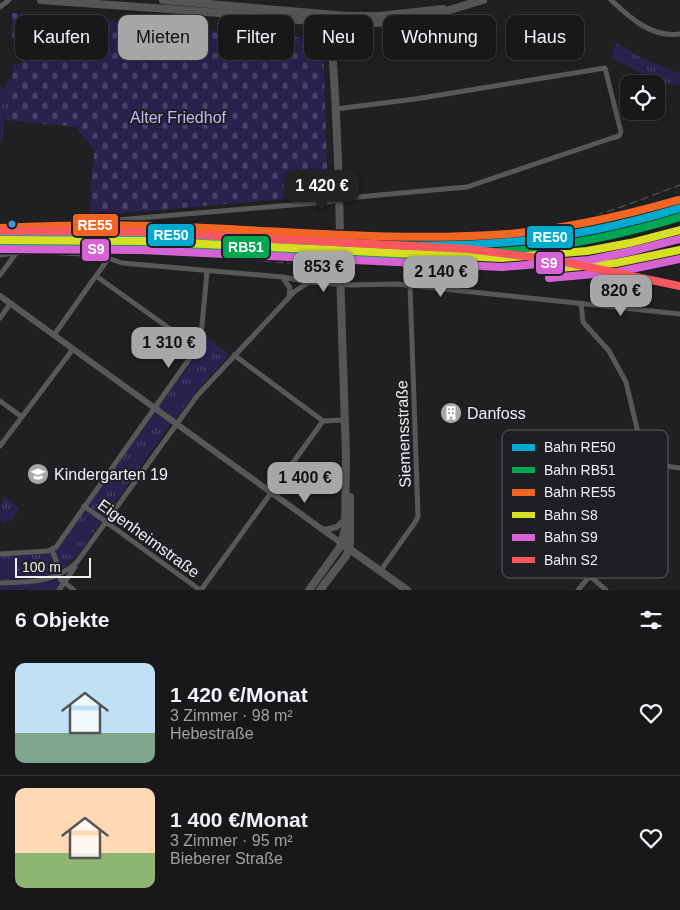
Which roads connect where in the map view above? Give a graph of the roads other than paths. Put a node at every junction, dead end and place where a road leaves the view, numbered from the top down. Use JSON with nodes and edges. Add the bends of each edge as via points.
{"nodes":[{"id":1,"x":9,"y":0,"type":"edge"},
{"id":2,"x":41,"y":0,"type":"edge"},
{"id":3,"x":163,"y":0,"type":"edge"},
{"id":4,"x":483,"y":0,"type":"edge"},
{"id":5,"x":611,"y":0,"type":"edge"},
{"id":6,"x":0,"y":7,"type":"edge"},
{"id":7,"x":450,"y":9,"type":"junction"},
{"id":8,"x":304,"y":15,"type":"edge"},
{"id":9,"x":304,"y":16,"type":"edge"},
{"id":10,"x":373,"y":16,"type":"edge"},
{"id":11,"x":373,"y":23,"type":"edge"},
{"id":12,"x":680,"y":34,"type":"edge"},
{"id":13,"x":333,"y":60,"type":"edge"},
{"id":14,"x":336,"y":109,"type":"junction"},
{"id":15,"x":339,"y":200,"type":"junction"},
{"id":16,"x":0,"y":230,"type":"edge"},
{"id":17,"x":340,"y":239,"type":"tunnel mouth"},
{"id":18,"x":17,"y":252,"type":"junction"},
{"id":19,"x":0,"y":255,"type":"edge"},
{"id":20,"x":108,"y":259,"type":"junction"},
{"id":21,"x":340,"y":270,"type":"tunnel mouth"},
{"id":22,"x":207,"y":272,"type":"junction"},
{"id":23,"x":0,"y":275,"type":"edge"},
{"id":24,"x":96,"y":276,"type":"junction"},
{"id":25,"x":283,"y":278,"type":"junction"},
{"id":26,"x":308,"y":282,"type":"junction"},
{"id":27,"x":341,"y":284,"type":"junction"},
{"id":28,"x":410,"y":285,"type":"junction"},
{"id":29,"x":0,"y":296,"type":"edge"},
{"id":30,"x":289,"y":298,"type":"junction"},
{"id":31,"x":580,"y":303,"type":"junction"},
{"id":32,"x":10,"y":304,"type":"junction"},
{"id":33,"x":680,"y":314,"type":"edge"},
{"id":34,"x":0,"y":318,"type":"edge"},
{"id":35,"x":54,"y":335,"type":"junction"},
{"id":36,"x":201,"y":340,"type":"junction"},
{"id":37,"x":73,"y":349,"type":"junction"},
{"id":38,"x":234,"y":355,"type":"junction"},
{"id":39,"x":0,"y":401,"type":"edge"},
{"id":40,"x":154,"y":407,"type":"junction"},
{"id":41,"x":22,"y":417,"type":"junction"},
{"id":42,"x":345,"y":420,"type":"junction"},
{"id":43,"x":323,"y":421,"type":"junction"},
{"id":44,"x":177,"y":423,"type":"junction"},
{"id":45,"x":637,"y":430,"type":"edge"},
{"id":46,"x":0,"y":446,"type":"edge"},
{"id":47,"x":346,"y":457,"type":"junction"},
{"id":48,"x":272,"y":493,"type":"junction"},
{"id":49,"x":84,"y":506,"type":"junction"},
{"id":50,"x":345,"y":518,"type":"junction"},
{"id":51,"x":106,"y":522,"type":"junction"},
{"id":52,"x":324,"y":530,"type":"junction"},
{"id":53,"x":341,"y":543,"type":"junction"},
{"id":54,"x":349,"y":548,"type":"junction"},
{"id":55,"x":52,"y":550,"type":"junction"},
{"id":56,"x":0,"y":554,"type":"edge"},
{"id":57,"x":77,"y":562,"type":"junction"},
{"id":58,"x":381,"y":570,"type":"junction"},
{"id":59,"x":59,"y":575,"type":"junction"},
{"id":60,"x":588,"y":578,"type":"edge"},
{"id":61,"x":592,"y":578,"type":"edge"},
{"id":62,"x":0,"y":583,"type":"edge"},
{"id":63,"x":64,"y":583,"type":"junction"},
{"id":64,"x":59,"y":590,"type":"edge"},
{"id":65,"x":74,"y":590,"type":"edge"},
{"id":66,"x":201,"y":590,"type":"edge"},
{"id":67,"x":309,"y":590,"type":"edge"},
{"id":68,"x":320,"y":590,"type":"edge"},
{"id":69,"x":407,"y":590,"type":"edge"},
{"id":70,"x":578,"y":590,"type":"edge"},
{"id":71,"x":606,"y":590,"type":"edge"}],
"edges":[{"from":1,"to":6,"type":"street"},
{"from":2,"to":9,"type":"main road"},
{"from":3,"to":8,"type":"main road"},
{"from":4,"to":7,"type":"main road"},
{"from":5,"to":12,"type":"street","via":[[649,29]]},
{"from":7,"to":10,"type":"main road"},
{"from":7,"to":11,"type":"main road","via":[[401,21]]},
{"from":13,"to":14,"type":"main road"},
{"from":14,"to":15,"type":"main road"},
{"from":14,"to":15,"type":"street","via":[[605,68],[621,132],[619,136],[467,188]]},
{"from":15,"to":16,"type":"street"},
{"from":15,"to":17,"type":"main road"},
{"from":18,"to":19,"type":"street"},
{"from":18,"to":20,"type":"street","via":[[99,255]]},
{"from":18,"to":23,"type":"street"},
{"from":20,"to":22,"type":"street"},
{"from":20,"to":24,"type":"street"},
{"from":21,"to":27,"type":"main road"},
{"from":22,"to":25,"type":"street"},
{"from":22,"to":36,"type":"street"},
{"from":24,"to":35,"type":"street"},
{"from":24,"to":36,"type":"street","via":[[180,336]]},
{"from":25,"to":26,"type":"street"},
{"from":25,"to":30,"type":"street","via":[[290,288]]},
{"from":26,"to":27,"type":"street"},
{"from":26,"to":30,"type":"street"},
{"from":27,"to":28,"type":"street"},
{"from":27,"to":42,"type":"main road"},
{"from":28,"to":31,"type":"street"},
{"from":28,"to":58,"type":"street","name":"Siemensstraße","via":[[418,516]]},
{"from":29,"to":32,"type":"street"},
{"from":30,"to":38,"type":"street"},
{"from":31,"to":33,"type":"street"},
{"from":31,"to":45,"type":"street","via":[[583,322],[609,351],[626,382]]},
{"from":32,"to":34,"type":"street"},
{"from":32,"to":35,"type":"street"},
{"from":35,"to":37,"type":"street"},
{"from":36,"to":40,"type":"street"},
{"from":37,"to":40,"type":"street"},
{"from":37,"to":41,"type":"street"},
{"from":38,"to":43,"type":"street"},
{"from":38,"to":44,"type":"street","via":[[201,390]]},
{"from":39,"to":41,"type":"street"},
{"from":40,"to":44,"type":"street"},
{"from":40,"to":49,"type":"street"},
{"from":41,"to":46,"type":"street"},
{"from":42,"to":43,"type":"street"},
{"from":42,"to":47,"type":"main road"},
{"from":43,"to":48,"type":"street"},
{"from":44,"to":48,"type":"street"},
{"from":44,"to":51,"type":"street"},
{"from":47,"to":50,"type":"main road"},
{"from":47,"to":54,"type":"main road","via":[[351,530]]},
{"from":48,"to":52,"type":"street"},
{"from":48,"to":66,"type":"street"},
{"from":49,"to":51,"type":"street","name":"Eigenheimstraße"},
{"from":49,"to":55,"type":"street"},
{"from":50,"to":52,"type":"street","via":[[337,527]]},
{"from":50,"to":53,"type":"main road"},
{"from":51,"to":57,"type":"street"},
{"from":51,"to":66,"type":"street","name":"Eigenheimstraße"},
{"from":52,"to":53,"type":"street"},
{"from":53,"to":54,"type":"main road"},
{"from":53,"to":67,"type":"main road"},
{"from":54,"to":58,"type":"main road"},
{"from":54,"to":68,"type":"main road"},
{"from":55,"to":56,"type":"street"},
{"from":55,"to":59,"type":"street"},
{"from":57,"to":59,"type":"street"},
{"from":57,"to":63,"type":"street"},
{"from":58,"to":69,"type":"main road"},
{"from":59,"to":62,"type":"street","via":[[39,581]]},
{"from":59,"to":63,"type":"street"},
{"from":60,"to":70,"type":"street"},
{"from":61,"to":71,"type":"street"},
{"from":63,"to":64,"type":"street"},
{"from":63,"to":65,"type":"street"}]}
